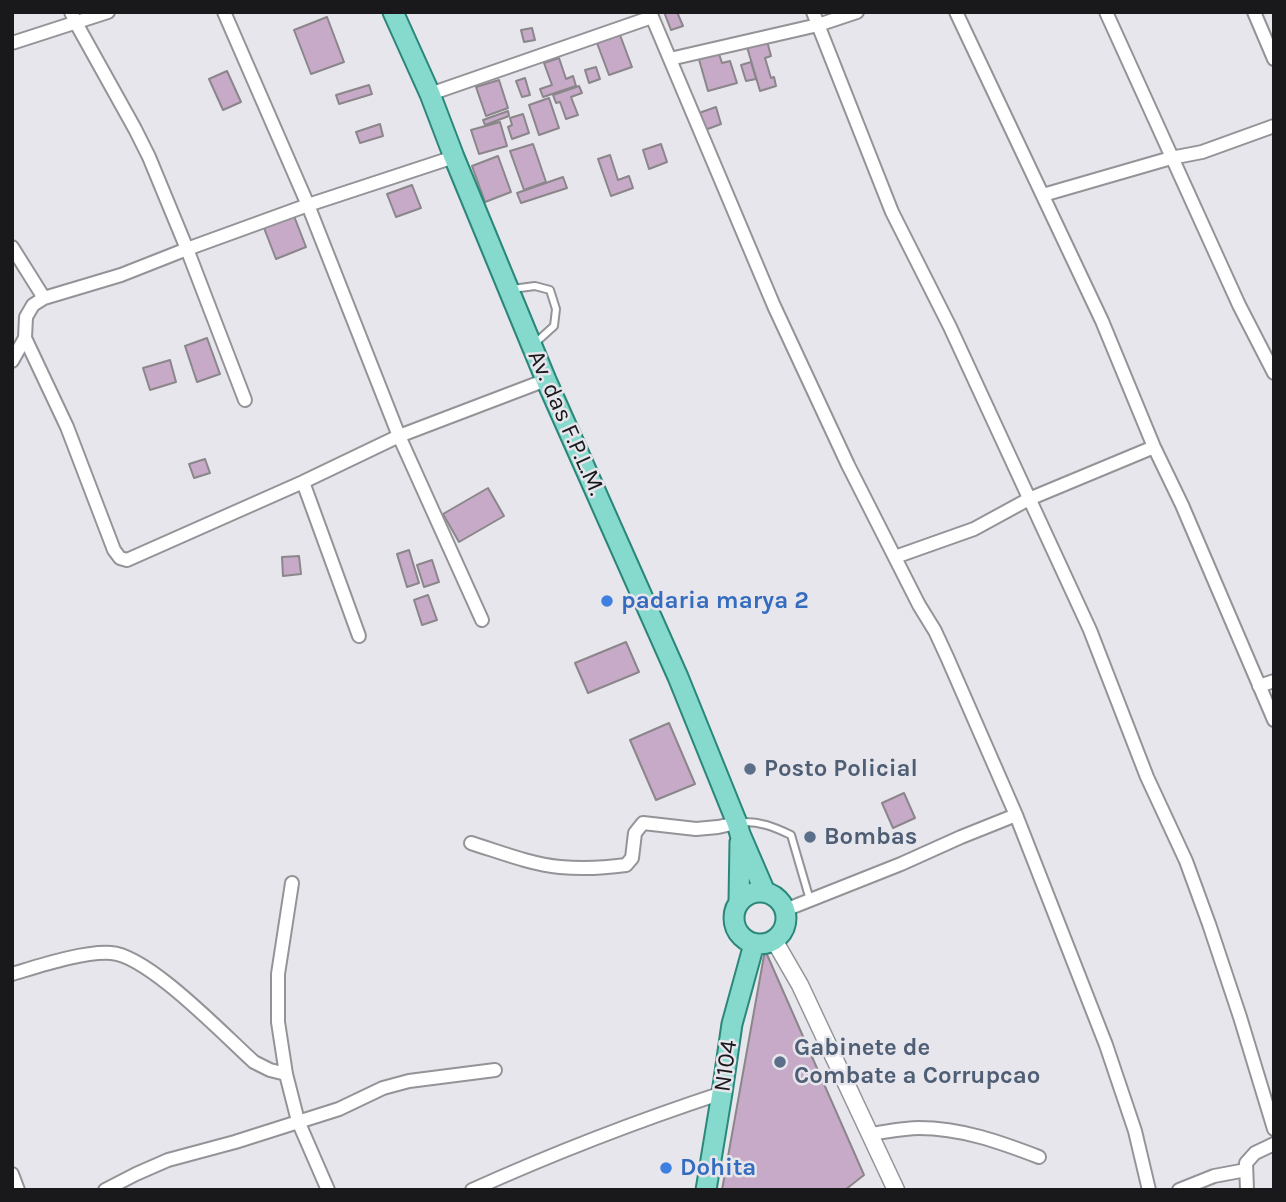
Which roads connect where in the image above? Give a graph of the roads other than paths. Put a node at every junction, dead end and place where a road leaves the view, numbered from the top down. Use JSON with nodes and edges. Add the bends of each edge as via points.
{"nodes":[{"id":1,"x":108,"y":12,"type":"edge"},
{"id":2,"x":224,"y":12,"type":"edge"},
{"id":3,"x":393,"y":12,"type":"edge"},
{"id":4,"x":857,"y":12,"type":"edge"},
{"id":5,"x":956,"y":12,"type":"edge"},
{"id":6,"x":1106,"y":12,"type":"edge"},
{"id":7,"x":1254,"y":12,"type":"edge"},
{"id":8,"x":651,"y":15,"type":"edge"},
{"id":9,"x":74,"y":18,"type":"edge"},
{"id":10,"x":816,"y":18,"type":"edge"},
{"id":11,"x":12,"y":43,"type":"edge"},
{"id":12,"x":670,"y":59,"type":"junction"},
{"id":13,"x":1274,"y":60,"type":"edge"},
{"id":14,"x":429,"y":94,"type":"junction"},
{"id":15,"x":1274,"y":126,"type":"edge"},
{"id":16,"x":454,"y":157,"type":"junction"},
{"id":17,"x":1171,"y":159,"type":"junction"},
{"id":18,"x":1043,"y":195,"type":"junction"},
{"id":19,"x":308,"y":205,"type":"junction"},
{"id":20,"x":12,"y":247,"type":"edge"},
{"id":21,"x":187,"y":249,"type":"junction"},
{"id":22,"x":508,"y":289,"type":"junction"},
{"id":23,"x":44,"y":298,"type":"junction"},
{"id":24,"x":25,"y":338,"type":"junction"},
{"id":25,"x":532,"y":346,"type":"junction"},
{"id":26,"x":12,"y":361,"type":"edge"},
{"id":27,"x":1274,"y":373,"type":"edge"},
{"id":28,"x":546,"y":380,"type":"junction"},
{"id":29,"x":245,"y":400,"type":"dead end"},
{"id":30,"x":399,"y":436,"type":"junction"},
{"id":31,"x":1154,"y":447,"type":"junction"},
{"id":32,"x":303,"y":482,"type":"junction"},
{"id":33,"x":1029,"y":499,"type":"junction"},
{"id":34,"x":895,"y":557,"type":"junction"},
{"id":35,"x":482,"y":620,"type":"dead end"},
{"id":36,"x":359,"y":636,"type":"dead end"},
{"id":37,"x":1274,"y":681,"type":"edge"},
{"id":38,"x":1259,"y":686,"type":"junction"},
{"id":39,"x":1274,"y":720,"type":"edge"},
{"id":40,"x":1016,"y":815,"type":"junction"},
{"id":41,"x":738,"y":828,"type":"junction"},
{"id":42,"x":471,"y":843,"type":"dead end"},
{"id":43,"x":292,"y":883,"type":"dead end"},
{"id":44,"x":765,"y":892,"type":"junction"},
{"id":45,"x":810,"y":900,"type":"junction"},
{"id":46,"x":739,"y":901,"type":"junction"},
{"id":47,"x":785,"y":910,"type":"junction"},
{"id":48,"x":774,"y":940,"type":"junction"},
{"id":49,"x":754,"y":944,"type":"junction"},
{"id":50,"x":12,"y":974,"type":"edge"},
{"id":51,"x":495,"y":1070,"type":"dead end"},
{"id":52,"x":286,"y":1074,"type":"junction"},
{"id":53,"x":723,"y":1093,"type":"junction"},
{"id":54,"x":298,"y":1121,"type":"junction"},
{"id":55,"x":1274,"y":1129,"type":"edge"},
{"id":56,"x":870,"y":1134,"type":"junction"},
{"id":57,"x":1274,"y":1144,"type":"edge"},
{"id":58,"x":1039,"y":1157,"type":"dead end"},
{"id":59,"x":1246,"y":1170,"type":"junction"},
{"id":60,"x":12,"y":1174,"type":"edge"},
{"id":61,"x":19,"y":1190,"type":"edge"},
{"id":62,"x":105,"y":1190,"type":"edge"},
{"id":63,"x":328,"y":1190,"type":"edge"},
{"id":64,"x":472,"y":1190,"type":"edge"},
{"id":65,"x":706,"y":1190,"type":"edge"},
{"id":66,"x":896,"y":1190,"type":"edge"},
{"id":67,"x":1149,"y":1190,"type":"edge"},
{"id":68,"x":1179,"y":1190,"type":"edge"},
{"id":69,"x":1247,"y":1190,"type":"edge"}],
"edges":[{"from":1,"to":9,"type":"street"},
{"from":2,"to":19,"type":"street"},
{"from":3,"to":14,"type":"main road","name":"Av. das F.P.L.M."},
{"from":4,"to":10,"type":"street"},
{"from":5,"to":18,"type":"street"},
{"from":6,"to":17,"type":"street"},
{"from":7,"to":13,"type":"street"},
{"from":8,"to":12,"type":"street"},
{"from":8,"to":14,"type":"street"},
{"from":9,"to":11,"type":"street"},
{"from":9,"to":21,"type":"street","via":[[135,129]]},
{"from":10,"to":12,"type":"street"},
{"from":10,"to":33,"type":"street","via":[[892,212]]},
{"from":12,"to":34,"type":"street","via":[[774,306]]},
{"from":14,"to":16,"type":"main road","name":"Av. das F.P.L.M."},
{"from":15,"to":17,"type":"street"},
{"from":16,"to":19,"type":"street"},
{"from":16,"to":22,"type":"main road","name":"Av. das F.P.L.M."},
{"from":17,"to":18,"type":"street"},
{"from":17,"to":27,"type":"street"},
{"from":18,"to":31,"type":"street"},
{"from":19,"to":21,"type":"street"},
{"from":19,"to":30,"type":"street"},
{"from":20,"to":23,"type":"street"},
{"from":21,"to":23,"type":"street"},
{"from":21,"to":29,"type":"street"},
{"from":22,"to":25,"type":"main road","name":"Av. das F.P.L.M."},
{"from":22,"to":25,"type":"lane","via":[[535,286],[550,290],[556,309],[554,326]]},
{"from":23,"to":24,"type":"street","via":[[26,317]]},
{"from":24,"to":26,"type":"street"},
{"from":24,"to":32,"type":"street","via":[[120,558],[127,560]]},
{"from":25,"to":28,"type":"main road","name":"Av. das F.P.L.M."},
{"from":28,"to":30,"type":"street"},
{"from":28,"to":41,"type":"main road","name":"Av. das F.P.L.M.","via":[[678,677]]},
{"from":30,"to":32,"type":"street"},
{"from":30,"to":35,"type":"street"},
{"from":31,"to":33,"type":"street"},
{"from":31,"to":38,"type":"street"},
{"from":32,"to":36,"type":"street"},
{"from":33,"to":34,"type":"street","via":[[974,530]]},
{"from":33,"to":55,"type":"street","via":[[1090,630],[1147,777],[1186,861]]},
{"from":34,"to":40,"type":"street","via":[[947,656]]},
{"from":37,"to":38,"type":"street"},
{"from":38,"to":39,"type":"street"},
{"from":40,"to":45,"type":"street"},
{"from":40,"to":67,"type":"street","via":[[1106,1045]]},
{"from":41,"to":42,"type":"street","via":[[643,824],[635,833],[632,858],[626,865],[603,868],[560,867]]},
{"from":41,"to":44,"type":"main road","name":"Av. das F.P.L.M."},
{"from":41,"to":45,"type":"lane","via":[[752,821],[791,835]]},
{"from":41,"to":46,"type":"main road","name":"Av. das F.P.L.M."},
{"from":43,"to":52,"type":"street","via":[[278,974],[278,1022]]},
{"from":44,"to":46,"type":"main road","via":[[751,893]]},
{"from":44,"to":47,"type":"main road"},
{"from":45,"to":47,"type":"street"},
{"from":46,"to":49,"type":"main road","via":[[735,927]]},
{"from":47,"to":48,"type":"main road","via":[[786,924]]},
{"from":48,"to":49,"type":"main road"},
{"from":48,"to":56,"type":"main road"},
{"from":49,"to":53,"type":"main road","name":"N104","number":"N104","via":[[732,1024]]},
{"from":50,"to":52,"type":"street","via":[[88,954],[114,953],[161,979],[254,1062]]},
{"from":51,"to":54,"type":"street","via":[[409,1081]]},
{"from":52,"to":54,"type":"street"},
{"from":53,"to":64,"type":"street","via":[[634,1123]]},
{"from":53,"to":65,"type":"main road","name":"N104","number":"N104"},
{"from":54,"to":62,"type":"street","via":[[168,1160]]},
{"from":54,"to":63,"type":"street"},
{"from":56,"to":58,"type":"street","via":[[917,1128],[957,1130]]},
{"from":56,"to":66,"type":"main road"},
{"from":57,"to":59,"type":"street","via":[[1255,1153]]},
{"from":59,"to":68,"type":"street"},
{"from":59,"to":69,"type":"street"},
{"from":60,"to":61,"type":"street"}]}
